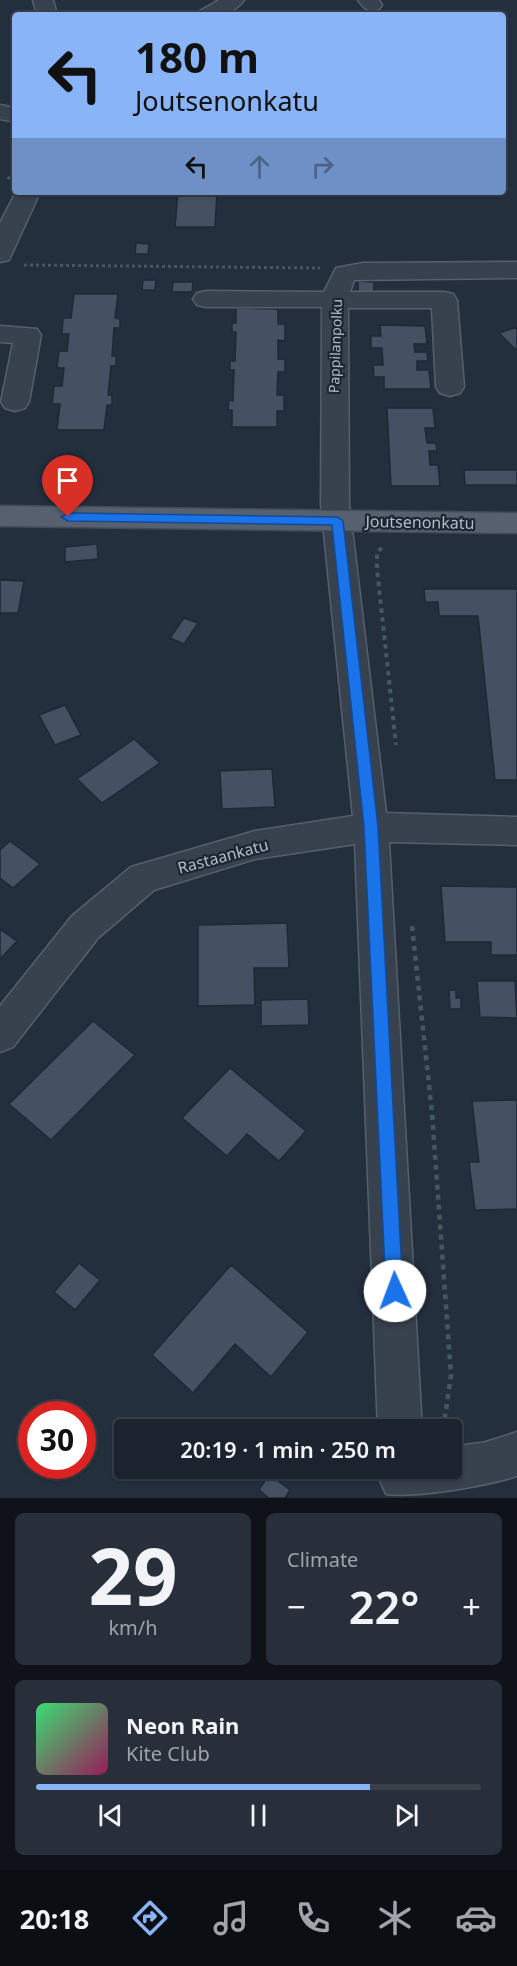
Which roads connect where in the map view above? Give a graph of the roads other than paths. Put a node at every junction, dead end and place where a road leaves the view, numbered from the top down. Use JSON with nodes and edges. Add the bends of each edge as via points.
{"nodes":[{"id":1,"x":229,"y":1,"type":"edge"},
{"id":2,"x":212,"y":12,"type":"edge"},
{"id":3,"x":26,"y":195,"type":"edge"},
{"id":4,"x":10,"y":260,"type":"edge"},
{"id":5,"x":517,"y":270,"type":"edge"},
{"id":6,"x":206,"y":299,"type":"dead end"},
{"id":7,"x":335,"y":299,"type":"junction"},
{"id":8,"x":0,"y":334,"type":"edge"},
{"id":9,"x":450,"y":387,"type":"dead end"},
{"id":10,"x":15,"y":402,"type":"dead end"},
{"id":11,"x":0,"y":516,"type":"edge"},
{"id":12,"x":337,"y":521,"type":"junction"},
{"id":13,"x":517,"y":523,"type":"edge"},
{"id":14,"x":371,"y":827,"type":"junction"},
{"id":15,"x":517,"y":831,"type":"edge"},
{"id":16,"x":0,"y":1035,"type":"edge"},
{"id":17,"x":399,"y":1419,"type":"edge"},
{"id":18,"x":517,"y":1454,"type":"edge"},
{"id":19,"x":401,"y":1482,"type":"edge"}],
"edges":[{"from":1,"to":2,"type":"street"},
{"from":3,"to":4,"type":"street","via":[[9,229]]},
{"from":5,"to":7,"type":"street","name":"Pappilanpolku","via":[[363,270],[345,273]]},
{"from":6,"to":7,"type":"street"},
{"from":7,"to":9,"type":"street","via":[[444,300]]},
{"from":7,"to":12,"type":"street","name":"Pappilanpolku"},
{"from":8,"to":10,"type":"street","via":[[28,335]]},
{"from":11,"to":12,"type":"main road","name":"Joutsenonkatu"},
{"from":12,"to":13,"type":"main road","name":"Joutsenonkatu"},
{"from":12,"to":14,"type":"street","name":"Pappilanpolku"},
{"from":14,"to":15,"type":"street","name":"Rastaankatu"},
{"from":14,"to":16,"type":"street","name":"Rastaankatu","via":[[255,845],[143,878],[85,927]]},
{"from":14,"to":17,"type":"street","name":"Pappilanpolku"},
{"from":18,"to":19,"type":"street"}]}
